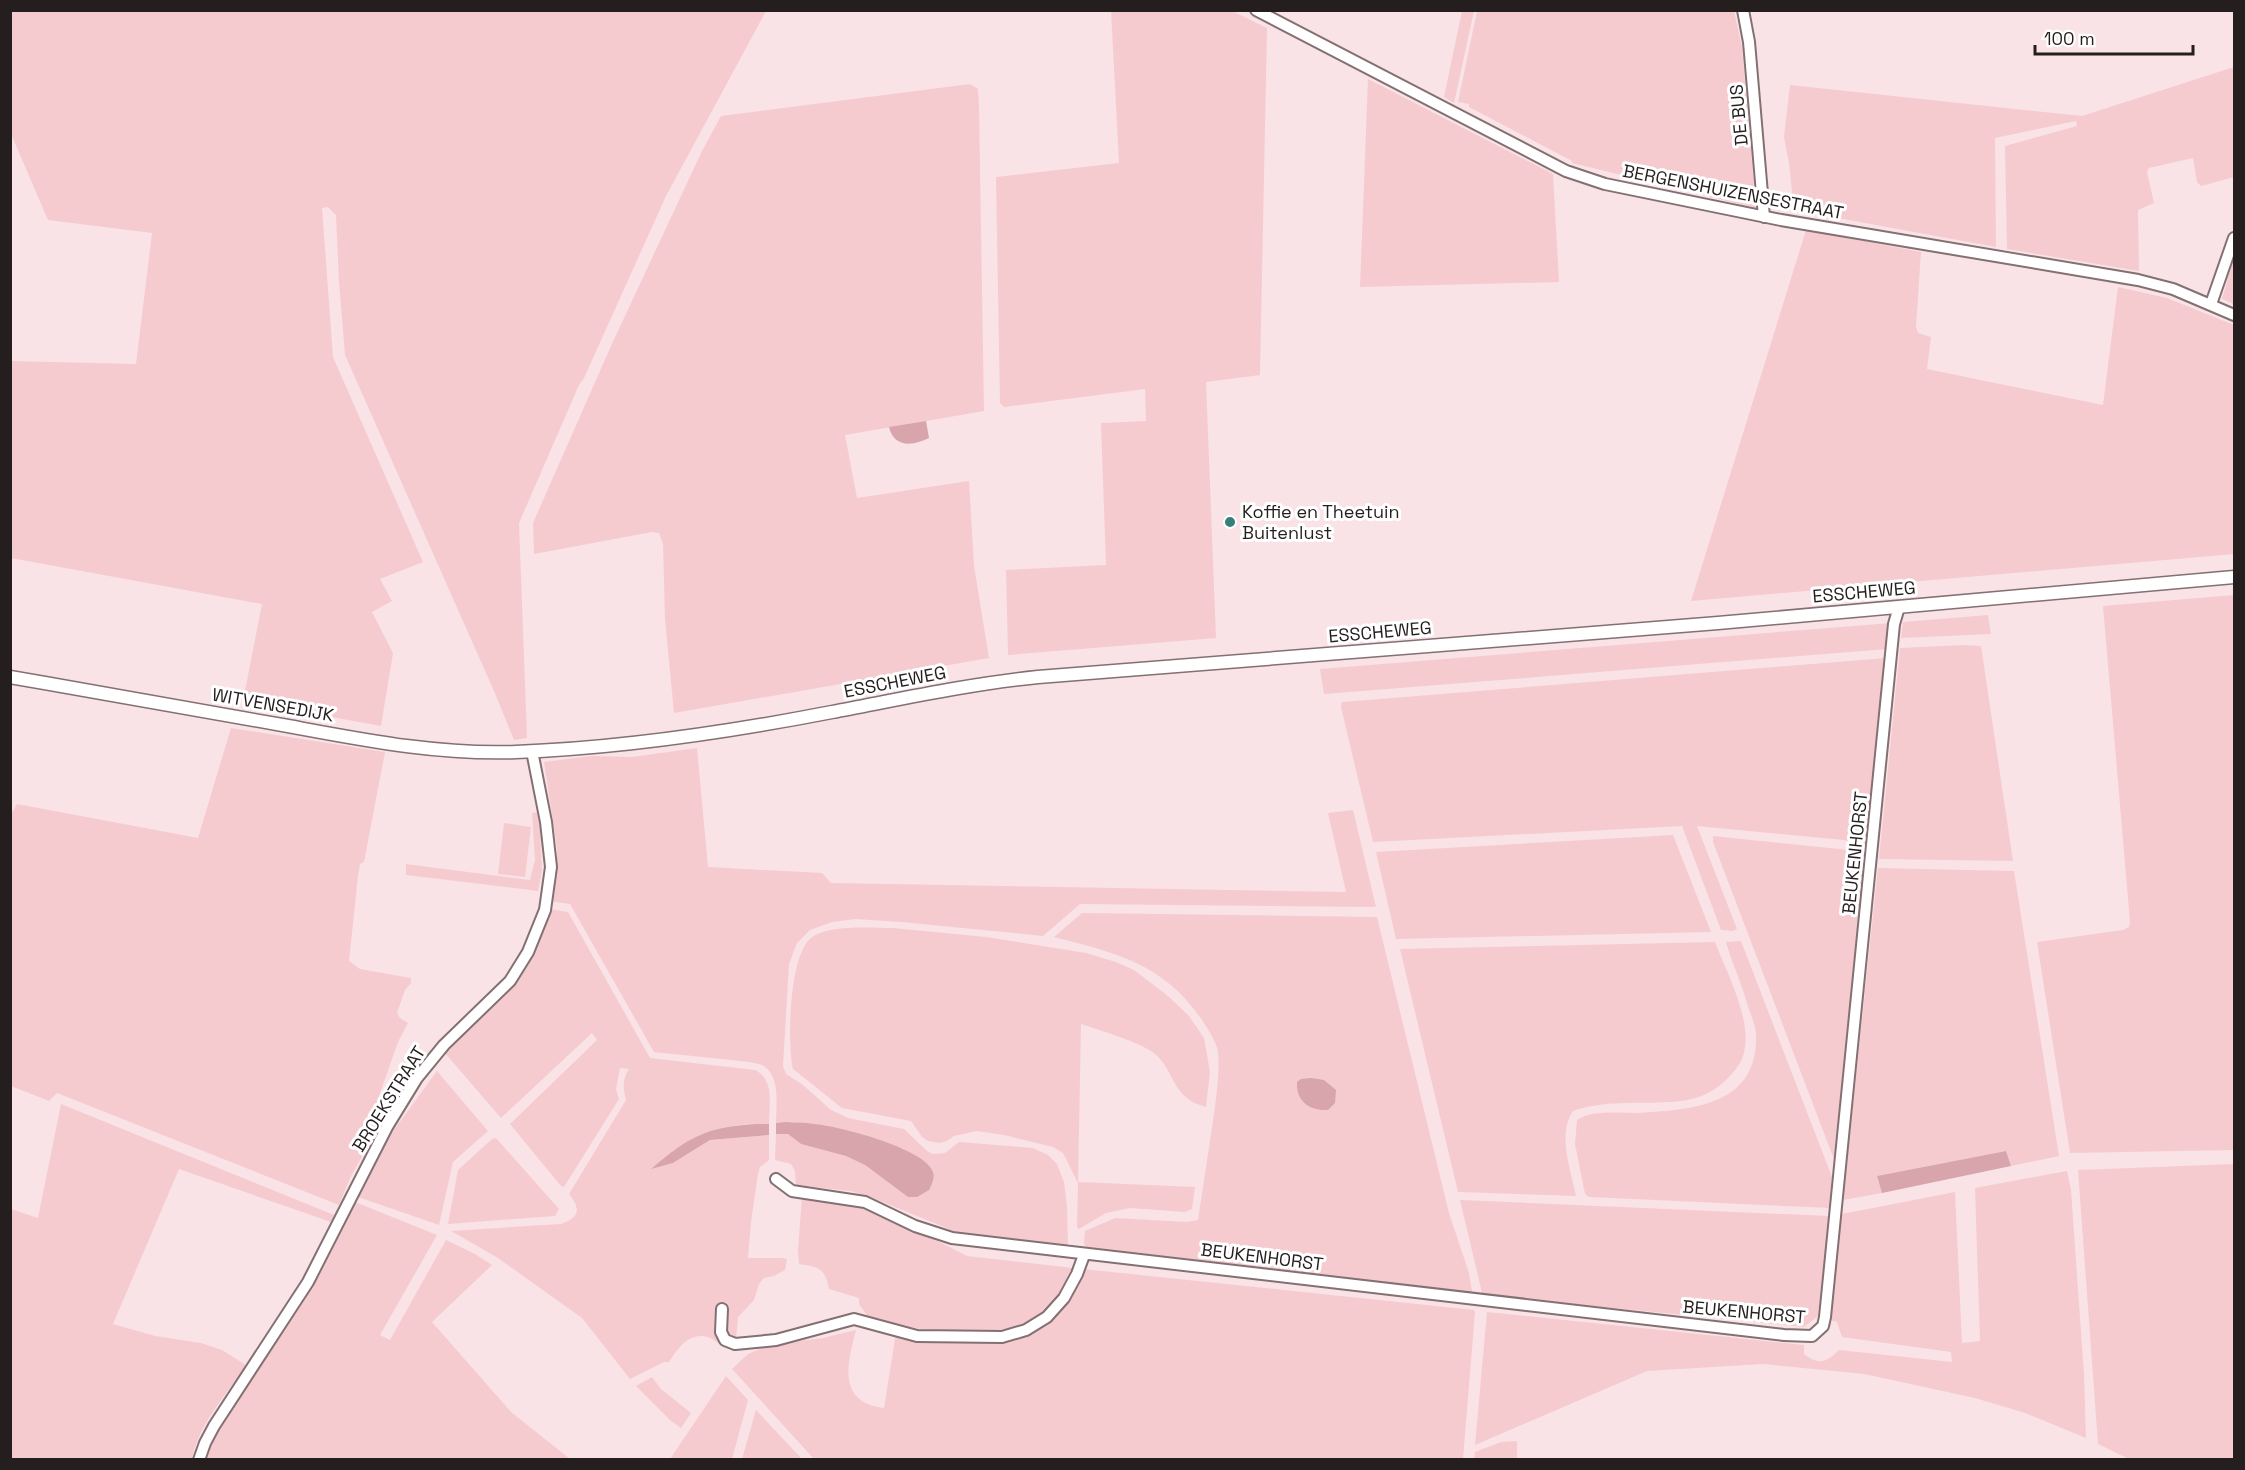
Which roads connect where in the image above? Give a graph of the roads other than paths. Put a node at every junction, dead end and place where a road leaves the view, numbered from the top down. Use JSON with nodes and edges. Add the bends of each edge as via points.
{"nodes":[{"id":1,"x":1256,"y":10,"type":"edge"},
{"id":2,"x":1743,"y":10,"type":"edge"},
{"id":3,"x":1764,"y":217,"type":"junction"},
{"id":4,"x":2235,"y":238,"type":"edge"},
{"id":5,"x":2211,"y":304,"type":"junction"},
{"id":6,"x":2235,"y":315,"type":"edge"},
{"id":7,"x":2235,"y":577,"type":"edge"},
{"id":8,"x":1899,"y":607,"type":"junction"},
{"id":9,"x":10,"y":676,"type":"edge"},
{"id":10,"x":531,"y":752,"type":"junction"},
{"id":11,"x":776,"y":1179,"type":"dead end"},
{"id":12,"x":1084,"y":1255,"type":"junction"},
{"id":13,"x":722,"y":1309,"type":"dead end"},
{"id":14,"x":199,"y":1460,"type":"edge"}],
"edges":[{"from":1,"to":3,"type":"street","name":"BERGENSHUIZENSESTRAAT","via":[[1566,171],[1605,184]]},
{"from":2,"to":3,"type":"street","name":"DE BUS"},
{"from":3,"to":5,"type":"street","name":"BERGENSHUIZENSESTRAAT","via":[[2138,280]]},
{"from":4,"to":5,"type":"street"},
{"from":5,"to":6,"type":"street","name":"BERGENSHUIZENSESTRAAT"},
{"from":7,"to":8,"type":"street","name":"ESSCHEWEG"},
{"from":8,"to":10,"type":"street","name":"ESSCHEWEG","via":[[999,681],[708,733]]},
{"from":8,"to":12,"type":"street","name":"BEUKENHORST","via":[[1895,616],[1825,1317],[1819,1331],[1800,1337]]},
{"from":9,"to":10,"type":"street","name":"WITVENSEDIJK","via":[[411,748]]},
{"from":10,"to":14,"type":"street","name":"BROEKSTRAAT","via":[[548,830],[551,867],[545,910],[528,952],[510,981],[444,1045],[417,1078],[381,1137],[308,1282],[214,1426]]},
{"from":11,"to":12,"type":"street","name":"BEUKENHORST","via":[[792,1191],[865,1202],[936,1234]]},
{"from":12,"to":13,"type":"street","via":[[1064,1298],[1047,1317],[1026,1330],[1002,1337],[917,1336],[854,1319],[785,1338],[735,1344],[725,1340],[721,1332]]}]}
